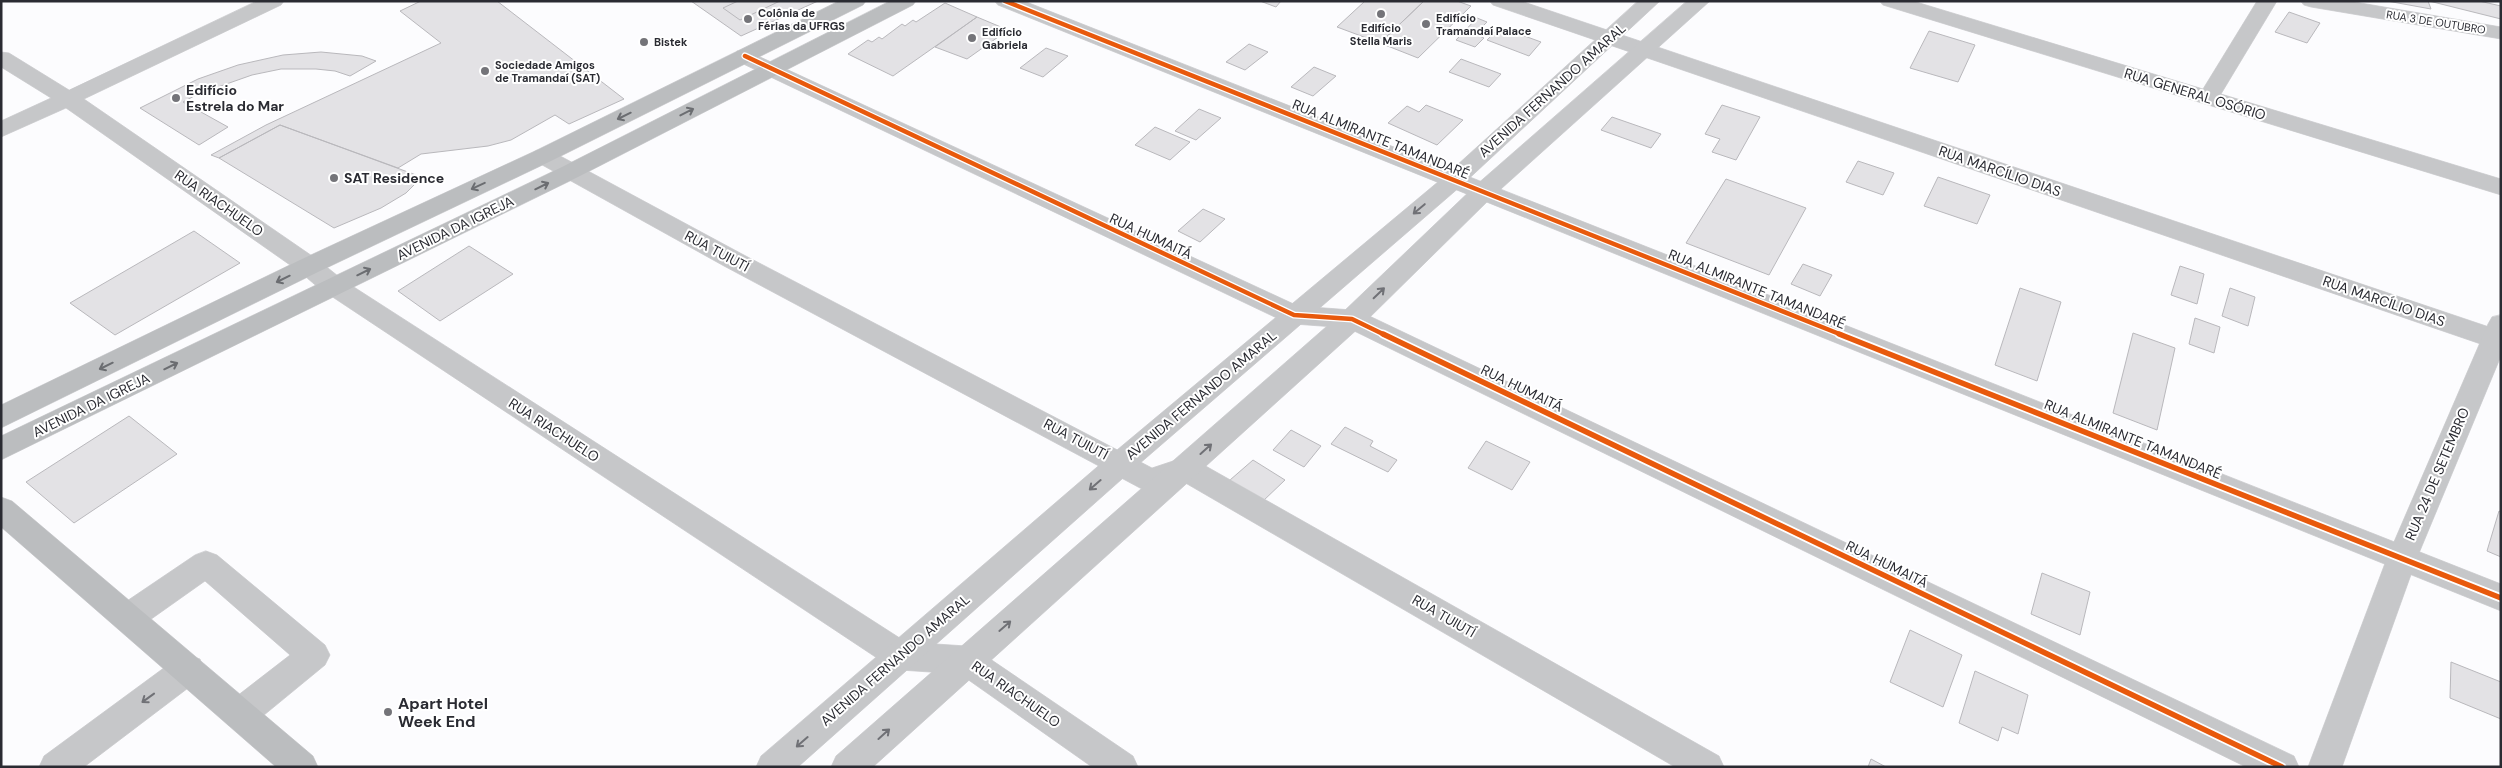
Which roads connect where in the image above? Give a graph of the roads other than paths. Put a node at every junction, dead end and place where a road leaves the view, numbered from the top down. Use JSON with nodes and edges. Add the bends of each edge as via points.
{"nodes":[{"id":1,"x":274,"y":1,"type":"edge"},
{"id":2,"x":856,"y":1,"type":"edge"},
{"id":3,"x":906,"y":1,"type":"edge"},
{"id":4,"x":1005,"y":1,"type":"edge"},
{"id":5,"x":1500,"y":1,"type":"edge"},
{"id":6,"x":1650,"y":1,"type":"edge"},
{"id":7,"x":1698,"y":1,"type":"edge"},
{"id":8,"x":1890,"y":1,"type":"edge"},
{"id":9,"x":2267,"y":1,"type":"edge"},
{"id":10,"x":2311,"y":1,"type":"edge"},
{"id":11,"x":2501,"y":32,"type":"edge"},
{"id":12,"x":1608,"y":39,"type":"junction"},
{"id":13,"x":1645,"y":51,"type":"junction"},
{"id":14,"x":745,"y":56,"type":"junction"},
{"id":15,"x":1,"y":58,"type":"edge"},
{"id":16,"x":771,"y":69,"type":"junction"},
{"id":17,"x":67,"y":98,"type":"junction"},
{"id":18,"x":2208,"y":98,"type":"junction"},
{"id":19,"x":1,"y":130,"type":"edge"},
{"id":20,"x":543,"y":156,"type":"junction"},
{"id":21,"x":570,"y":172,"type":"junction"},
{"id":22,"x":1453,"y":181,"type":"junction"},
{"id":23,"x":2501,"y":186,"type":"edge"},
{"id":24,"x":1483,"y":192,"type":"junction"},
{"id":25,"x":309,"y":266,"type":"junction"},
{"id":26,"x":334,"y":286,"type":"junction"},
{"id":27,"x":1294,"y":316,"type":"junction"},
{"id":28,"x":1352,"y":319,"type":"junction"},
{"id":29,"x":2499,"y":335,"type":"edge"},
{"id":30,"x":1,"y":417,"type":"edge"},
{"id":31,"x":1,"y":449,"type":"edge"},
{"id":32,"x":1121,"y":463,"type":"junction"},
{"id":33,"x":1185,"y":468,"type":"junction"},
{"id":34,"x":1,"y":509,"type":"edge"},
{"id":35,"x":2402,"y":558,"type":"junction"},
{"id":36,"x":2501,"y":598,"type":"edge"},
{"id":37,"x":129,"y":617,"type":"junction"},
{"id":38,"x":900,"y":656,"type":"junction"},
{"id":39,"x":966,"y":660,"type":"junction"},
{"id":40,"x":188,"y":670,"type":"junction"},
{"id":41,"x":240,"y":714,"type":"junction"},
{"id":42,"x":56,"y":767,"type":"edge"},
{"id":43,"x":301,"y":767,"type":"edge"},
{"id":44,"x":772,"y":767,"type":"edge"},
{"id":45,"x":848,"y":767,"type":"edge"},
{"id":46,"x":1121,"y":767,"type":"edge"},
{"id":47,"x":1707,"y":767,"type":"edge"},
{"id":48,"x":2282,"y":767,"type":"edge"},
{"id":49,"x":2325,"y":767,"type":"edge"}],
"edges":[{"from":1,"to":17,"type":"street"},
{"from":2,"to":14,"type":"main road","name":"AVENIDA DA IGREJA"},
{"from":3,"to":16,"type":"main road","name":"AVENIDA DA IGREJA"},
{"from":4,"to":22,"type":"street","name":"RUA ALMIRANTE TAMANDARÉ"},
{"from":5,"to":12,"type":"street","name":"RUA MARCÍLIO DIAS"},
{"from":6,"to":12,"type":"street","name":"AVENIDA FERNANDO AMARAL"},
{"from":7,"to":13,"type":"street"},
{"from":8,"to":18,"type":"street","name":"RUA GENERAL OSÓRIO"},
{"from":9,"to":18,"type":"street"},
{"from":10,"to":11,"type":"street","name":"RUA 3 DE OUTUBRO"},
{"from":12,"to":13,"type":"street","name":"RUA MARCÍLIO DIAS"},
{"from":12,"to":22,"type":"street","name":"AVENIDA FERNANDO AMARAL"},
{"from":13,"to":24,"type":"street"},
{"from":13,"to":29,"type":"street","name":"RUA MARCÍLIO DIAS"},
{"from":14,"to":16,"type":"street","name":"RUA HUMAITÁ"},
{"from":14,"to":20,"type":"main road","name":"AVENIDA DA IGREJA","one_way":true},
{"from":15,"to":17,"type":"street","name":"RUA RIACHUELO"},
{"from":21,"to":16,"type":"main road","name":"AVENIDA DA IGREJA","one_way":true},
{"from":16,"to":27,"type":"street","name":"RUA HUMAITÁ"},
{"from":17,"to":19,"type":"street"},
{"from":17,"to":25,"type":"street","name":"RUA RIACHUELO"},
{"from":18,"to":23,"type":"street","name":"RUA GENERAL OSÓRIO"},
{"from":20,"to":21,"type":"street","name":"RUA TUIUTÍ"},
{"from":20,"to":25,"type":"main road","name":"AVENIDA DA IGREJA","one_way":true},
{"from":26,"to":21,"type":"main road","name":"AVENIDA DA IGREJA","one_way":true},
{"from":21,"to":32,"type":"street","name":"RUA TUIUTÍ"},
{"from":22,"to":24,"type":"street","name":"RUA ALMIRANTE TAMANDARÉ"},
{"from":22,"to":27,"type":"street","name":"AVENIDA FERNANDO AMARAL","one_way":true},
{"from":28,"to":24,"type":"street","one_way":true},
{"from":24,"to":35,"type":"street","name":"RUA ALMIRANTE TAMANDARÉ"},
{"from":25,"to":26,"type":"street","name":"RUA RIACHUELO"},
{"from":25,"to":30,"type":"main road","name":"AVENIDA DA IGREJA","one_way":true},
{"from":31,"to":26,"type":"main road","name":"AVENIDA DA IGREJA","one_way":true},
{"from":26,"to":38,"type":"street","name":"RUA RIACHUELO"},
{"from":27,"to":28,"type":"street","name":"RUA HUMAITÁ"},
{"from":27,"to":32,"type":"street","name":"AVENIDA FERNANDO AMARAL"},
{"from":33,"to":28,"type":"street","one_way":true},
{"from":28,"to":48,"type":"street","name":"RUA HUMAITÁ"},
{"from":29,"to":35,"type":"street","name":"RUA 24 DE SETEMBRO"},
{"from":32,"to":33,"type":"street","name":"RUA TUIUTÍ","via":[[1150,480]]},
{"from":32,"to":38,"type":"street","name":"AVENIDA FERNANDO AMARAL","one_way":true},
{"from":39,"to":33,"type":"street","one_way":true},
{"from":33,"to":47,"type":"street","name":"RUA TUIUTÍ"},
{"from":34,"to":37,"type":"main road"},
{"from":35,"to":36,"type":"street","name":"RUA ALMIRANTE TAMANDARÉ"},
{"from":35,"to":49,"type":"street","name":"RUA 24 DE SETEMBRO"},
{"from":37,"to":40,"type":"main road"},
{"from":37,"to":41,"type":"street","via":[[206,564],[314,655]]},
{"from":38,"to":39,"type":"street","name":"RUA RIACHUELO"},
{"from":38,"to":44,"type":"street","name":"AVENIDA FERNANDO AMARAL","one_way":true},
{"from":45,"to":39,"type":"street","one_way":true},
{"from":39,"to":46,"type":"street","name":"RUA RIACHUELO"},
{"from":40,"to":41,"type":"main road"},
{"from":40,"to":42,"type":"street","one_way":true},
{"from":41,"to":43,"type":"main road"}]}
